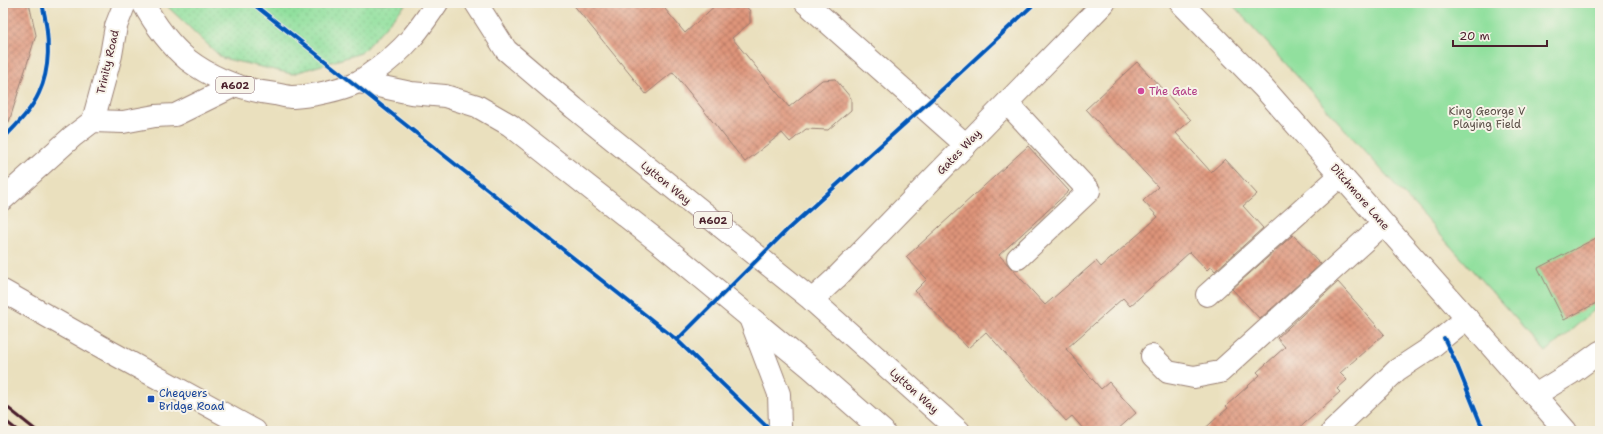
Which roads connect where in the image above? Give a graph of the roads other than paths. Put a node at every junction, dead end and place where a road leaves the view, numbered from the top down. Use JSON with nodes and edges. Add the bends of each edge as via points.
{"nodes":[{"id":1,"x":125,"y":3,"type":"edge"},
{"id":2,"x":143,"y":3,"type":"edge"},
{"id":3,"x":436,"y":3,"type":"edge"},
{"id":4,"x":476,"y":3,"type":"edge"},
{"id":5,"x":806,"y":3,"type":"edge"},
{"id":6,"x":1104,"y":3,"type":"edge"},
{"id":7,"x":1181,"y":3,"type":"edge"},
{"id":8,"x":359,"y":82,"type":"junction"},
{"id":9,"x":236,"y":85,"type":"junction"},
{"id":10,"x":1007,"y":104,"type":"junction"},
{"id":11,"x":94,"y":121,"type":"junction"},
{"id":12,"x":966,"y":145,"type":"junction"},
{"id":13,"x":1341,"y":176,"type":"junction"},
{"id":14,"x":3,"y":200,"type":"edge"},
{"id":15,"x":1383,"y":224,"type":"junction"},
{"id":16,"x":1018,"y":258,"type":"dead end"},
{"id":17,"x":3,"y":291,"type":"edge"},
{"id":18,"x":1206,"y":294,"type":"dead end"},
{"id":19,"x":812,"y":300,"type":"junction"},
{"id":20,"x":750,"y":318,"type":"junction"},
{"id":21,"x":1467,"y":318,"type":"junction"},
{"id":22,"x":1600,"y":352,"type":"edge"},
{"id":23,"x":1152,"y":356,"type":"dead end"},
{"id":24,"x":1536,"y":395,"type":"junction"},
{"id":25,"x":255,"y":431,"type":"edge"},
{"id":26,"x":779,"y":431,"type":"edge"},
{"id":27,"x":883,"y":431,"type":"edge"},
{"id":28,"x":959,"y":431,"type":"edge"},
{"id":29,"x":1333,"y":431,"type":"edge"},
{"id":30,"x":1566,"y":431,"type":"edge"}],
"edges":[{"from":1,"to":11,"type":"street","name":"Trinity Road","via":[[116,26]]},
{"from":2,"to":9,"type":"street","number":"A602","via":[[158,28],[188,59],[208,73]]},
{"from":3,"to":8,"type":"street","number":"A602","via":[[408,43],[390,60]]},
{"from":4,"to":19,"type":"street","name":"Lytton Way","number":"A602","via":[[506,50]]},
{"from":5,"to":12,"type":"street"},
{"from":6,"to":10,"type":"street","name":"Gates Way"},
{"from":7,"to":13,"type":"street","name":"Ditchmore Lane","via":[[1263,86]]},
{"from":8,"to":9,"type":"street","number":"A602","via":[[322,93],[292,97]]},
{"from":8,"to":20,"type":"street","number":"A602","via":[[411,93],[445,96],[477,106],[510,125],[660,243]]},
{"from":9,"to":11,"type":"street","via":[[175,116],[155,116],[123,122]]},
{"from":10,"to":12,"type":"street","name":"Gates Way"},
{"from":10,"to":16,"type":"street","via":[[1089,191]]},
{"from":11,"to":14,"type":"street","via":[[72,137]]},
{"from":12,"to":19,"type":"street","name":"Gates Way"},
{"from":13,"to":15,"type":"street","name":"Ditchmore Lane"},
{"from":13,"to":18,"type":"street"},
{"from":15,"to":21,"type":"street","name":"Ditchmore Lane"},
{"from":15,"to":23,"type":"street","via":[[1220,372],[1194,377],[1168,372]]},
{"from":17,"to":25,"type":"street"},
{"from":19,"to":28,"type":"street","name":"Lytton Way","number":"A602"},
{"from":20,"to":26,"type":"street","via":[[779,394]]},
{"from":20,"to":27,"type":"street","number":"A602"},
{"from":21,"to":24,"type":"street","name":"Ditchmore Lane"},
{"from":21,"to":29,"type":"street","via":[[1429,349],[1397,370]]},
{"from":22,"to":24,"type":"street"},
{"from":24,"to":30,"type":"street","name":"Ditchmore Lane"}]}
